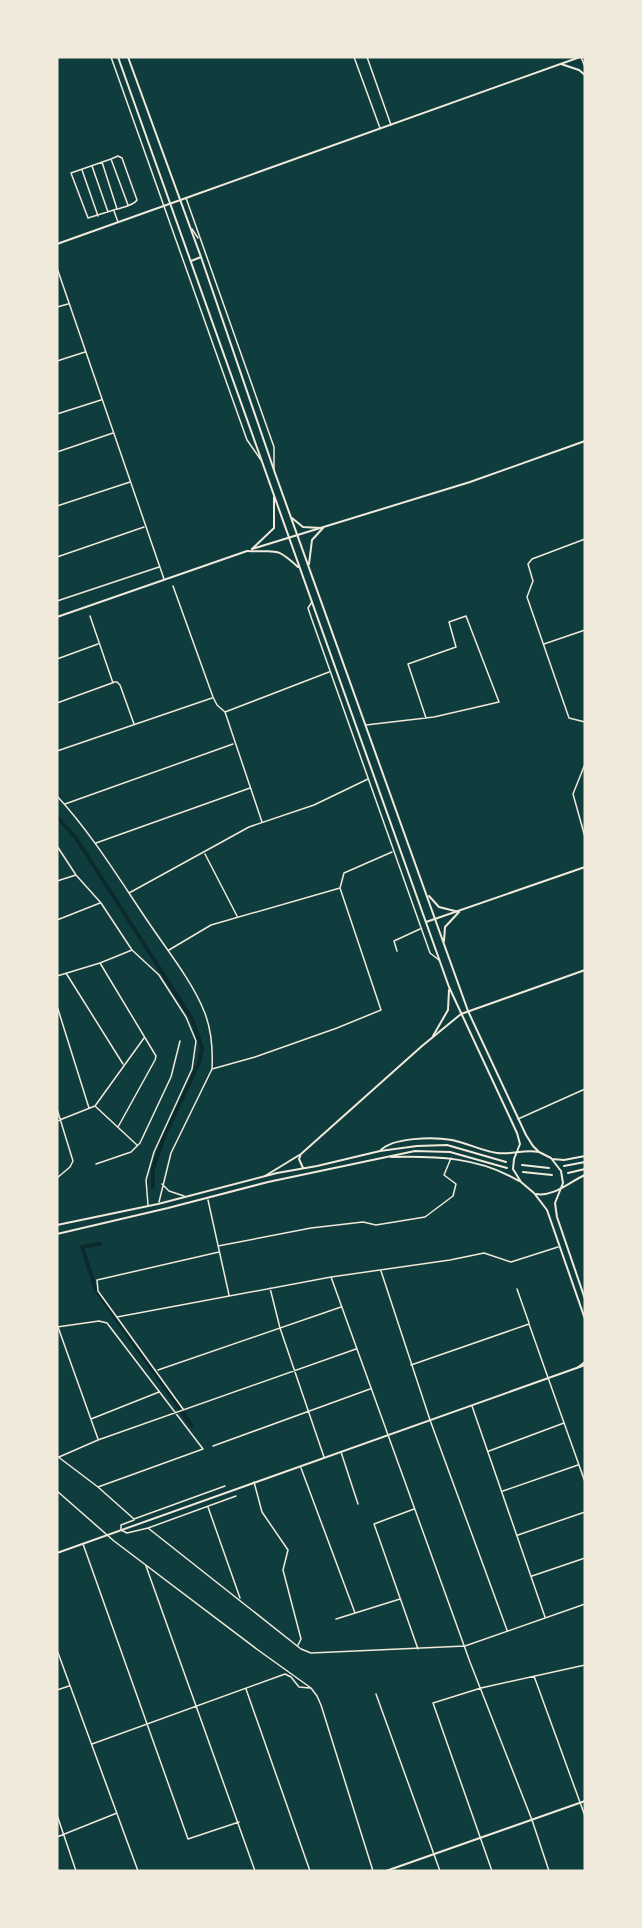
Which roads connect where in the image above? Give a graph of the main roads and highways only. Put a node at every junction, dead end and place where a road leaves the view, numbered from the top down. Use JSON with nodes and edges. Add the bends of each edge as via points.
{"nodes":[{"id":1,"x":118,"y":57,"type":"edge"},
{"id":2,"x":128,"y":57,"type":"edge"},
{"id":3,"x":581,"y":57,"type":"edge"},
{"id":4,"x":561,"y":64,"type":"junction"},
{"id":5,"x":585,"y":75,"type":"edge"},
{"id":6,"x":181,"y":200,"type":"junction"},
{"id":7,"x":170,"y":204,"type":"junction"},
{"id":8,"x":57,"y":244,"type":"edge"},
{"id":9,"x":201,"y":257,"type":"junction"},
{"id":10,"x":191,"y":261,"type":"junction"},
{"id":11,"x":585,"y":441,"type":"edge"},
{"id":12,"x":274,"y":497,"type":"junction"},
{"id":13,"x":291,"y":517,"type":"junction"},
{"id":14,"x":322,"y":528,"type":"junction"},
{"id":15,"x":297,"y":534,"type":"junction"},
{"id":16,"x":288,"y":537,"type":"junction"},
{"id":17,"x":252,"y":549,"type":"junction"},
{"id":18,"x":247,"y":551,"type":"junction"},
{"id":19,"x":309,"y":567,"type":"junction"},
{"id":20,"x":299,"y":568,"type":"junction"},
{"id":21,"x":57,"y":617,"type":"edge"},
{"id":22,"x":362,"y":713,"type":"junction"},
{"id":23,"x":353,"y":716,"type":"junction"},
{"id":24,"x":585,"y":867,"type":"edge"},
{"id":25,"x":424,"y":888,"type":"junction"},
{"id":26,"x":459,"y":912,"type":"junction"},
{"id":27,"x":436,"y":919,"type":"junction"},
{"id":28,"x":426,"y":922,"type":"junction"},
{"id":29,"x":445,"y":947,"type":"junction"},
{"id":30,"x":585,"y":970,"type":"edge"},
{"id":31,"x":450,"y":987,"type":"junction"},
{"id":32,"x":468,"y":1011,"type":"junction"},
{"id":33,"x":461,"y":1014,"type":"junction"},
{"id":34,"x":433,"y":1036,"type":"junction"},
{"id":35,"x":380,"y":1151,"type":"junction"},
{"id":36,"x":539,"y":1152,"type":"junction"},
{"id":37,"x":301,"y":1154,"type":"junction"},
{"id":38,"x":515,"y":1154,"type":"junction"},
{"id":39,"x":585,"y":1156,"type":"edge"},
{"id":40,"x":385,"y":1157,"type":"junction"},
{"id":41,"x":551,"y":1158,"type":"junction"},
{"id":42,"x":506,"y":1162,"type":"dead end"},
{"id":43,"x":585,"y":1162,"type":"edge"},
{"id":44,"x":522,"y":1165,"type":"dead end"},
{"id":45,"x":564,"y":1166,"type":"dead end"},
{"id":46,"x":303,"y":1168,"type":"junction"},
{"id":47,"x":507,"y":1168,"type":"dead end"},
{"id":48,"x":549,"y":1168,"type":"dead end"},
{"id":49,"x":585,"y":1168,"type":"edge"},
{"id":50,"x":523,"y":1172,"type":"dead end"},
{"id":51,"x":568,"y":1173,"type":"dead end"},
{"id":52,"x":552,"y":1175,"type":"dead end"},
{"id":53,"x":585,"y":1175,"type":"edge"},
{"id":54,"x":266,"y":1176,"type":"junction"},
{"id":55,"x":520,"y":1182,"type":"junction"},
{"id":56,"x":560,"y":1189,"type":"junction"},
{"id":57,"x":534,"y":1193,"type":"junction"},
{"id":58,"x":57,"y":1225,"type":"edge"},
{"id":59,"x":57,"y":1234,"type":"edge"},
{"id":60,"x":585,"y":1299,"type":"edge"},
{"id":61,"x":585,"y":1319,"type":"edge"},
{"id":62,"x":585,"y":1364,"type":"edge"},
{"id":63,"x":57,"y":1552,"type":"edge"},
{"id":64,"x":585,"y":1801,"type":"edge"},
{"id":65,"x":386,"y":1871,"type":"edge"}],
"edges":[{"from":1,"to":7,"type":"main road"},
{"from":2,"to":6,"type":"main road"},
{"from":3,"to":4,"type":"main road"},
{"from":4,"to":5,"type":"main road"},
{"from":4,"to":6,"type":"main road"},
{"from":6,"to":7,"type":"main road"},
{"from":6,"to":9,"type":"main road"},
{"from":7,"to":8,"type":"main road"},
{"from":7,"to":10,"type":"main road"},
{"from":9,"to":10,"type":"main road"},
{"from":9,"to":13,"type":"main road"},
{"from":10,"to":12,"type":"main road"},
{"from":11,"to":14,"type":"main road"},
{"from":12,"to":16,"type":"main road"},
{"from":12,"to":17,"type":"main road","via":[[274,528]]},
{"from":13,"to":14,"type":"main road","via":[[303,527]]},
{"from":13,"to":15,"type":"main road"},
{"from":14,"to":15,"type":"main road"},
{"from":14,"to":19,"type":"main road","via":[[312,540]]},
{"from":15,"to":16,"type":"main road"},
{"from":15,"to":19,"type":"main road"},
{"from":16,"to":17,"type":"main road"},
{"from":16,"to":20,"type":"main road"},
{"from":17,"to":18,"type":"main road"},
{"from":18,"to":20,"type":"main road","via":[[276,550]]},
{"from":18,"to":21,"type":"main road"},
{"from":19,"to":22,"type":"main road"},
{"from":20,"to":23,"type":"main road"},
{"from":22,"to":23,"type":"main road"},
{"from":22,"to":25,"type":"main road"},
{"from":23,"to":28,"type":"main road"},
{"from":24,"to":26,"type":"main road"},
{"from":25,"to":26,"type":"main road","via":[[436,905]]},
{"from":25,"to":27,"type":"main road"},
{"from":26,"to":27,"type":"main road"},
{"from":26,"to":29,"type":"main road","via":[[445,927]]},
{"from":27,"to":28,"type":"main road"},
{"from":27,"to":29,"type":"main road"},
{"from":28,"to":31,"type":"main road"},
{"from":29,"to":32,"type":"main road"},
{"from":30,"to":32,"type":"main road"},
{"from":31,"to":33,"type":"main road"},
{"from":31,"to":34,"type":"main road","via":[[448,1010]]},
{"from":32,"to":33,"type":"main road"},
{"from":32,"to":36,"type":"main road","via":[[518,1119]]},
{"from":33,"to":34,"type":"main road"},
{"from":33,"to":38,"type":"main road","via":[[517,1133],[520,1144]]},
{"from":34,"to":37,"type":"main road"},
{"from":35,"to":38,"type":"main road","via":[[391,1143],[436,1139]]},
{"from":35,"to":42,"type":"main road","via":[[447,1145]]},
{"from":35,"to":46,"type":"main road"},
{"from":36,"to":38,"type":"main road"},
{"from":36,"to":41,"type":"main road"},
{"from":37,"to":46,"type":"main road"},
{"from":37,"to":54,"type":"main road"},
{"from":38,"to":55,"type":"main road","via":[[513,1169]]},
{"from":39,"to":41,"type":"main road"},
{"from":40,"to":47,"type":"main road","via":[[416,1151],[450,1152]]},
{"from":40,"to":55,"type":"main road","via":[[462,1159],[506,1173]]},
{"from":40,"to":59,"type":"main road"},
{"from":41,"to":56,"type":"main road","via":[[561,1171]]},
{"from":43,"to":45,"type":"main road"},
{"from":44,"to":48,"type":"main road"},
{"from":46,"to":54,"type":"main road"},
{"from":49,"to":51,"type":"main road"},
{"from":50,"to":52,"type":"main road"},
{"from":53,"to":56,"type":"main road"},
{"from":54,"to":58,"type":"main road"},
{"from":55,"to":57,"type":"main road"},
{"from":56,"to":57,"type":"main road","via":[[548,1195]]},
{"from":56,"to":60,"type":"main road","via":[[555,1203],[557,1217]]},
{"from":57,"to":61,"type":"main road","via":[[547,1210]]},
{"from":62,"to":63,"type":"main road"},
{"from":64,"to":65,"type":"main road"}]}
